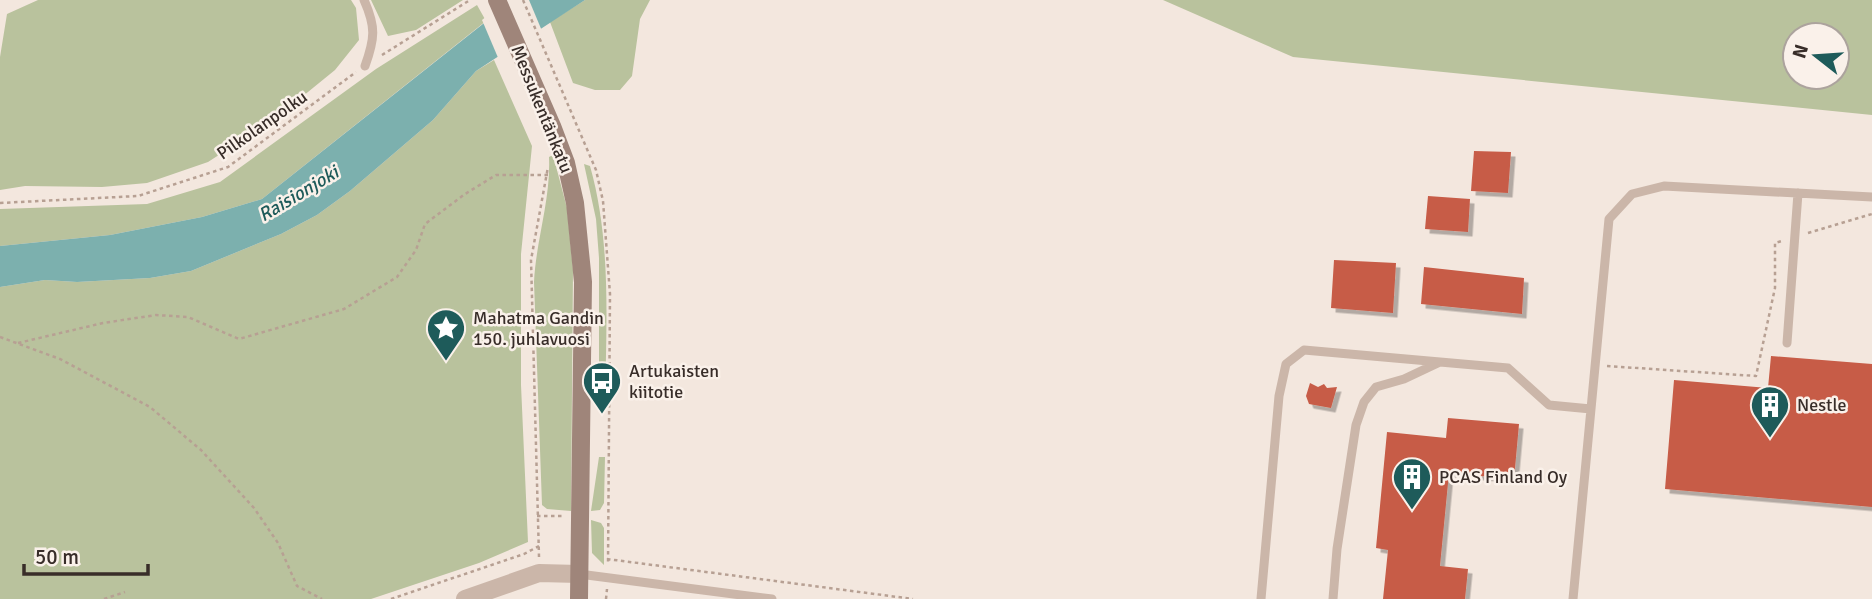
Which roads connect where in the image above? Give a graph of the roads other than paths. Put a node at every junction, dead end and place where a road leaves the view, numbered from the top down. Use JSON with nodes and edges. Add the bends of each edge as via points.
{"nodes":[{"id":1,"x":364,"y":0,"type":"edge"},
{"id":2,"x":497,"y":0,"type":"edge"},
{"id":3,"x":365,"y":66,"type":"road end"},
{"id":4,"x":1798,"y":193,"type":"junction"},
{"id":5,"x":1872,"y":197,"type":"edge"},
{"id":6,"x":1787,"y":343,"type":"dead end"},
{"id":7,"x":1441,"y":362,"type":"junction"},
{"id":8,"x":1591,"y":409,"type":"junction"},
{"id":9,"x":579,"y":574,"type":"junction"},
{"id":10,"x":465,"y":599,"type":"edge"},
{"id":11,"x":579,"y":599,"type":"edge"},
{"id":12,"x":772,"y":599,"type":"edge"},
{"id":13,"x":1261,"y":599,"type":"edge"},
{"id":14,"x":1333,"y":599,"type":"edge"},
{"id":15,"x":1573,"y":599,"type":"edge"}],
"edges":[{"from":1,"to":3,"type":"lane","via":[[374,26]]},
{"from":2,"to":9,"type":"street","name":"Messukentänkatu","via":[[566,163],[575,203],[583,282]]},
{"from":4,"to":5,"type":"lane"},
{"from":4,"to":6,"type":"lane"},
{"from":4,"to":8,"type":"lane","via":[[1664,186],[1632,194],[1609,219]]},
{"from":7,"to":8,"type":"lane","via":[[1508,368],[1549,405]]},
{"from":7,"to":13,"type":"lane","via":[[1304,350],[1286,363]]},
{"from":7,"to":14,"type":"lane","via":[[1377,387],[1364,402],[1356,425]]},
{"from":8,"to":15,"type":"lane"},
{"from":9,"to":10,"type":"street","via":[[539,573]]},
{"from":9,"to":11,"type":"street","name":"Messukentänkatu"},
{"from":9,"to":12,"type":"lane"}]}
